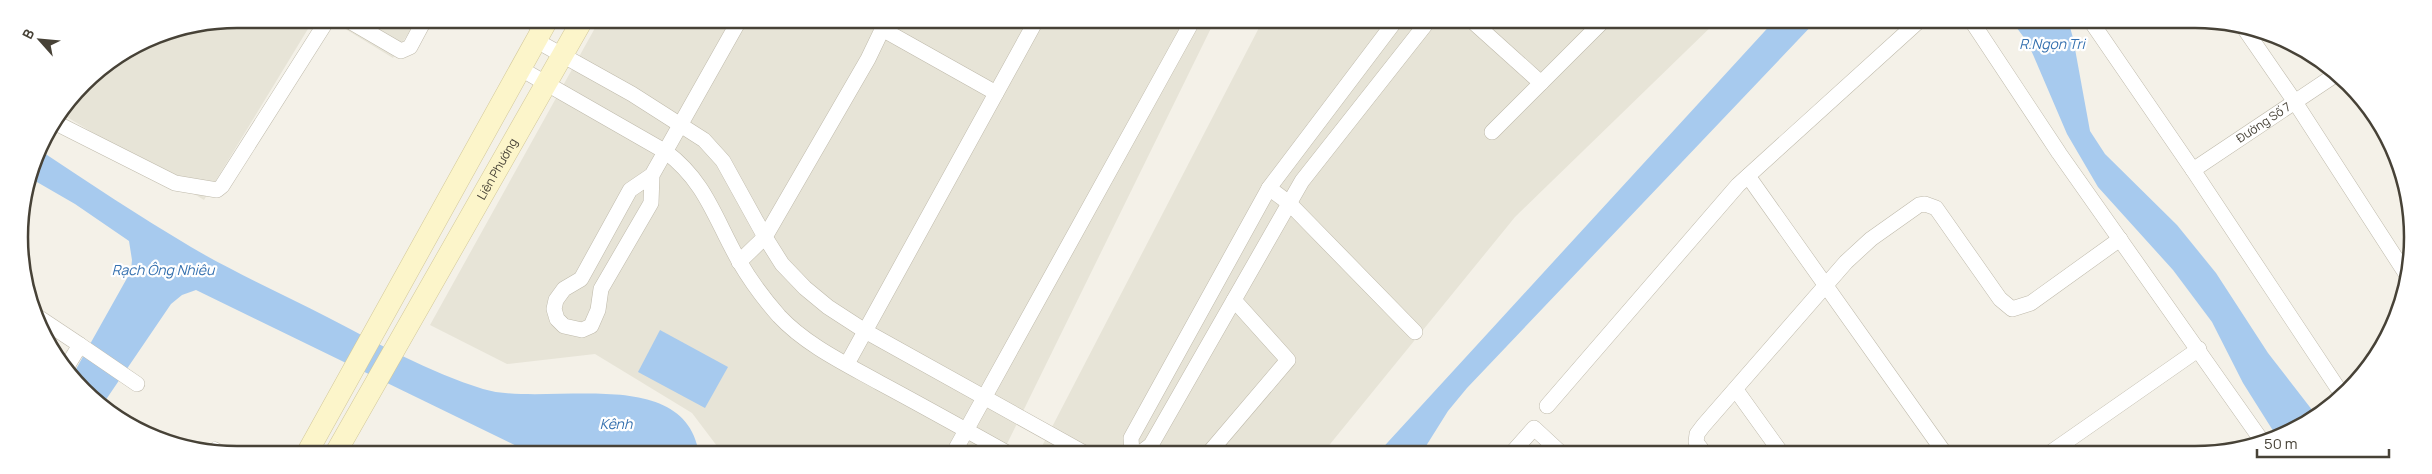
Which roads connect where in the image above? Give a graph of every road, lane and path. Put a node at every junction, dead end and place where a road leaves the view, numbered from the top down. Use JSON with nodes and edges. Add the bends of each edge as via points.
{"nodes":[{"id":1,"x":322,"y":28,"type":"edge"},
{"id":2,"x":361,"y":28,"type":"edge"},
{"id":3,"x":420,"y":28,"type":"edge"},
{"id":4,"x":539,"y":28,"type":"edge"},
{"id":5,"x":540,"y":28,"type":"edge"},
{"id":6,"x":578,"y":28,"type":"edge"},
{"id":7,"x":735,"y":28,"type":"edge"},
{"id":8,"x":880,"y":28,"type":"edge"},
{"id":9,"x":889,"y":28,"type":"edge"},
{"id":10,"x":1033,"y":28,"type":"edge"},
{"id":11,"x":1190,"y":28,"type":"edge"},
{"id":12,"x":1390,"y":28,"type":"edge"},
{"id":13,"x":1423,"y":28,"type":"edge"},
{"id":14,"x":1480,"y":28,"type":"edge"},
{"id":15,"x":1596,"y":28,"type":"edge"},
{"id":16,"x":1911,"y":28,"type":"edge"},
{"id":17,"x":1976,"y":28,"type":"edge"},
{"id":18,"x":2095,"y":28,"type":"edge"},
{"id":19,"x":2249,"y":35,"type":"edge"},
{"id":20,"x":564,"y":55,"type":"junction"},
{"id":21,"x":521,"y":69,"type":"junction"},
{"id":22,"x":2331,"y":77,"type":"edge"},
{"id":23,"x":1541,"y":83,"type":"junction"},
{"id":24,"x":547,"y":84,"type":"junction"},
{"id":25,"x":996,"y":93,"type":"junction"},
{"id":26,"x":2295,"y":102,"type":"junction"},
{"id":27,"x":681,"y":123,"type":"junction"},
{"id":28,"x":60,"y":125,"type":"edge"},
{"id":29,"x":1492,"y":132,"type":"dead end"},
{"id":30,"x":666,"y":152,"type":"junction"},
{"id":31,"x":2193,"y":170,"type":"junction"},
{"id":32,"x":652,"y":175,"type":"junction"},
{"id":33,"x":1748,"y":176,"type":"junction"},
{"id":34,"x":1269,"y":188,"type":"junction"},
{"id":35,"x":1289,"y":203,"type":"junction"},
{"id":36,"x":765,"y":237,"type":"junction"},
{"id":37,"x":2120,"y":239,"type":"junction"},
{"id":38,"x":739,"y":262,"type":"junction"},
{"id":39,"x":2402,"y":268,"type":"edge"},
{"id":40,"x":1826,"y":286,"type":"junction"},
{"id":41,"x":1234,"y":300,"type":"junction"},
{"id":42,"x":45,"y":322,"type":"edge"},
{"id":43,"x":865,"y":331,"type":"junction"},
{"id":44,"x":1415,"y":332,"type":"dead end"},
{"id":45,"x":83,"y":347,"type":"junction"},
{"id":46,"x":2199,"y":349,"type":"junction"},
{"id":47,"x":70,"y":363,"type":"edge"},
{"id":48,"x":847,"y":364,"type":"junction"},
{"id":49,"x":137,"y":384,"type":"dead end"},
{"id":50,"x":2339,"y":389,"type":"edge"},
{"id":51,"x":1736,"y":390,"type":"junction"},
{"id":52,"x":986,"y":396,"type":"junction"},
{"id":53,"x":1547,"y":406,"type":"dead end"},
{"id":54,"x":966,"y":430,"type":"junction"},
{"id":55,"x":2259,"y":436,"type":"edge"},
{"id":56,"x":311,"y":446,"type":"edge"},
{"id":57,"x":339,"y":446,"type":"edge"},
{"id":58,"x":957,"y":446,"type":"edge"},
{"id":59,"x":995,"y":446,"type":"edge"},
{"id":60,"x":1072,"y":446,"type":"edge"},
{"id":61,"x":1132,"y":446,"type":"edge"},
{"id":62,"x":1149,"y":446,"type":"edge"},
{"id":63,"x":1215,"y":446,"type":"edge"},
{"id":64,"x":1518,"y":446,"type":"edge"},
{"id":65,"x":1553,"y":446,"type":"edge"},
{"id":66,"x":1699,"y":446,"type":"edge"},
{"id":67,"x":1776,"y":446,"type":"edge"},
{"id":68,"x":1940,"y":446,"type":"edge"},
{"id":69,"x":2060,"y":446,"type":"edge"}],
"edges":[{"from":1,"to":28,"type":"street","via":[[217,190],[175,183]]},
{"from":2,"to":3,"type":"street","via":[[401,51],[410,47]]},
{"from":4,"to":21,"type":"street"},
{"from":5,"to":20,"type":"street"},
{"from":6,"to":20,"type":"street","name":"Liên Phường"},
{"from":7,"to":27,"type":"street"},
{"from":8,"to":36,"type":"street","via":[[868,59]]},
{"from":9,"to":25,"type":"street"},
{"from":10,"to":25,"type":"street"},
{"from":11,"to":52,"type":"street"},
{"from":12,"to":34,"type":"street"},
{"from":13,"to":35,"type":"street","via":[[1302,181]]},
{"from":14,"to":23,"type":"street"},
{"from":15,"to":23,"type":"street"},
{"from":16,"to":33,"type":"street"},
{"from":17,"to":37,"type":"street"},
{"from":18,"to":31,"type":"street"},
{"from":19,"to":26,"type":"street"},
{"from":20,"to":24,"type":"street","name":"Liên Phường"},
{"from":20,"to":27,"type":"street"},
{"from":21,"to":24,"type":"street"},
{"from":21,"to":56,"type":"street"},
{"from":22,"to":26,"type":"street","name":"Đường Số 7"},
{"from":23,"to":29,"type":"street"},
{"from":24,"to":30,"type":"street"},
{"from":24,"to":57,"type":"street","name":"Liên Phường"},
{"from":25,"to":43,"type":"street"},
{"from":26,"to":31,"type":"street","name":"Đường Số 7"},
{"from":26,"to":39,"type":"street"},
{"from":27,"to":30,"type":"street"},
{"from":27,"to":36,"type":"street","via":[[704,140],[723,161]]},
{"from":30,"to":32,"type":"street"},
{"from":30,"to":38,"type":"street","via":[[683,165],[699,184]]},
{"from":31,"to":50,"type":"street"},
{"from":32,"to":32,"type":"street","via":[[630,190],[581,279],[564,289],[556,300],[554,310],[564,326],[582,330],[591,326],[598,310],[601,289],[650,203]]},
{"from":33,"to":40,"type":"street"},
{"from":33,"to":53,"type":"street","via":[[1728,195]]},
{"from":34,"to":35,"type":"street"},
{"from":34,"to":61,"type":"street","via":[[1131,438]]},
{"from":35,"to":41,"type":"street"},
{"from":35,"to":44,"type":"street"},
{"from":36,"to":38,"type":"street"},
{"from":36,"to":43,"type":"street","via":[[782,264],[805,288],[828,308]]},
{"from":37,"to":40,"type":"street","via":[[2031,302],[2012,309],[2000,299],[1940,213],[1925,204],[1871,239]]},
{"from":37,"to":46,"type":"street"},
{"from":38,"to":48,"type":"street","via":[[780,317],[815,345]]},
{"from":40,"to":51,"type":"street"},
{"from":40,"to":68,"type":"street"},
{"from":41,"to":62,"type":"street"},
{"from":41,"to":63,"type":"street","via":[[1288,360]]},
{"from":42,"to":45,"type":"street"},
{"from":43,"to":48,"type":"street"},
{"from":43,"to":52,"type":"street"},
{"from":45,"to":47,"type":"street"},
{"from":45,"to":49,"type":"street"},
{"from":46,"to":55,"type":"street"},
{"from":46,"to":69,"type":"street"},
{"from":48,"to":54,"type":"street"},
{"from":51,"to":66,"type":"street","via":[[1697,434]]},
{"from":51,"to":67,"type":"street"},
{"from":52,"to":54,"type":"street"},
{"from":52,"to":60,"type":"street"},
{"from":54,"to":58,"type":"street"},
{"from":54,"to":59,"type":"street"},
{"from":64,"to":65,"type":"street","via":[[1534,428]]}]}
